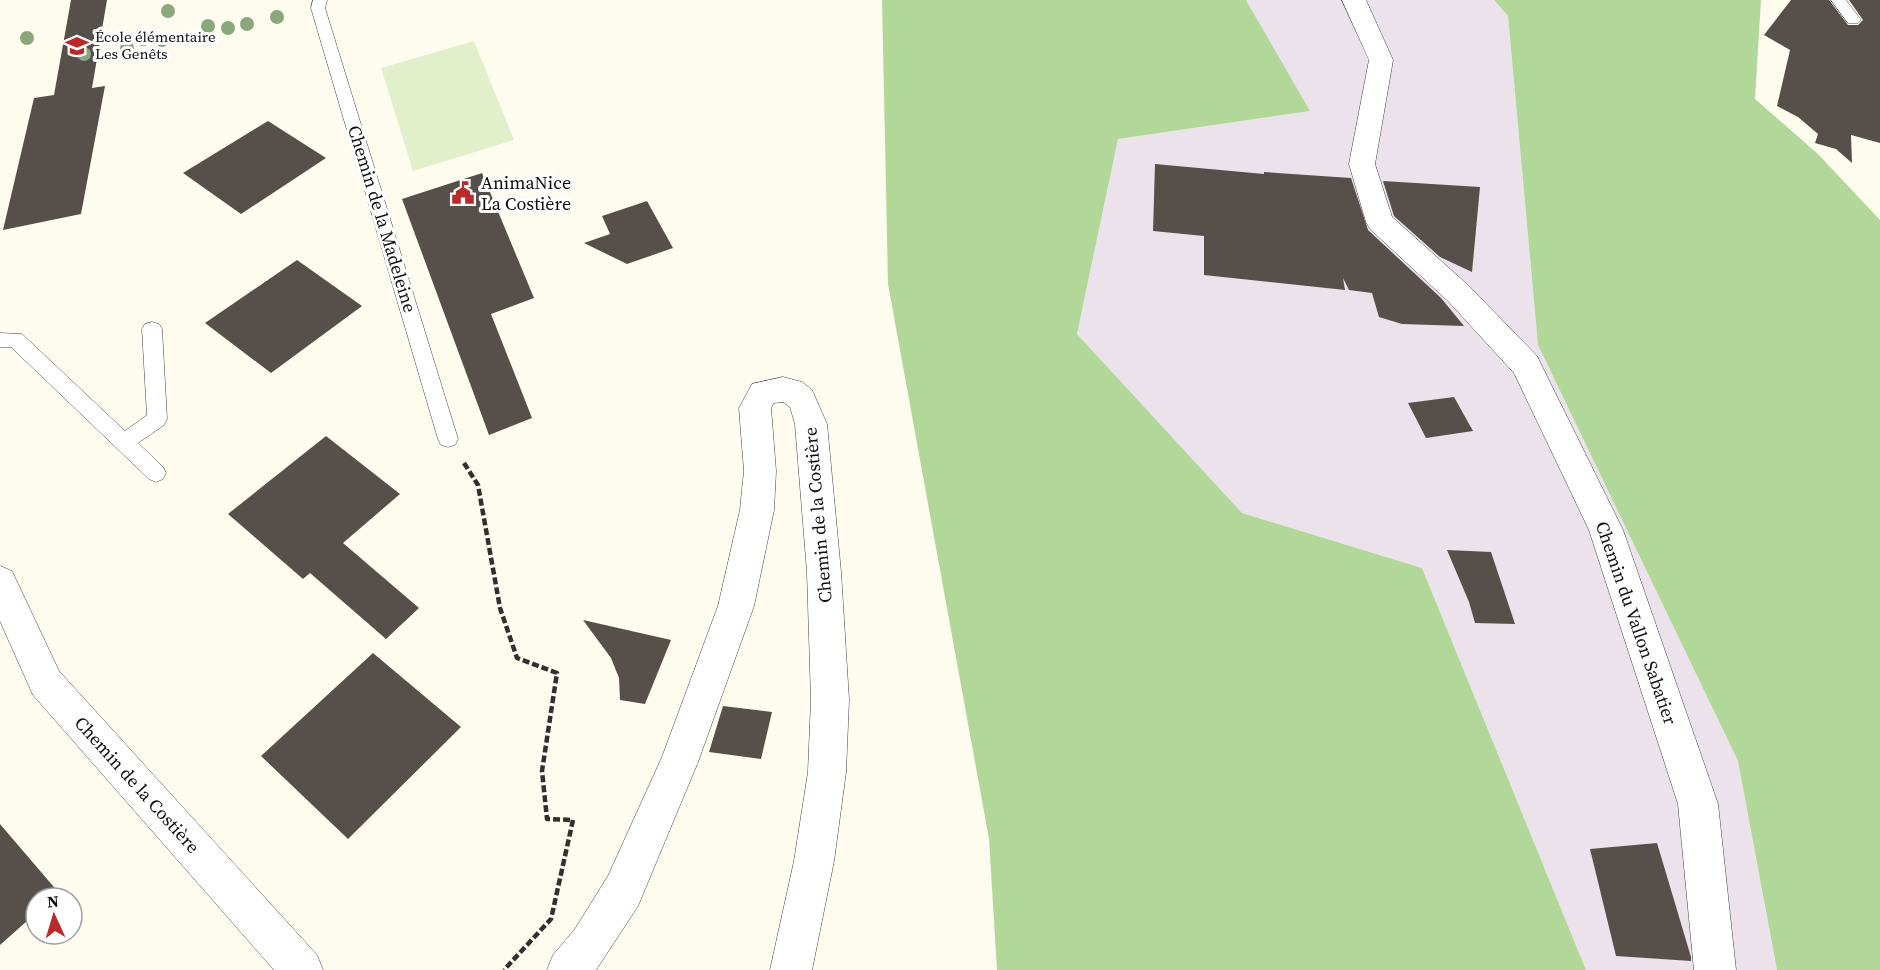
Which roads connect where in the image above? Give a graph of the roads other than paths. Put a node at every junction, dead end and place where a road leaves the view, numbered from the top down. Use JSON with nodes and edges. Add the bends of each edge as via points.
{"nodes":[{"id":1,"x":320,"y":0,"type":"edge"},
{"id":2,"x":1354,"y":0,"type":"edge"},
{"id":3,"x":1838,"y":0,"type":"edge"},
{"id":4,"x":1853,"y":20,"type":"dead end"},
{"id":5,"x":152,"y":329,"type":"dead end"},
{"id":6,"x":0,"y":340,"type":"edge"},
{"id":7,"x":448,"y":439,"type":"road end"},
{"id":8,"x":123,"y":443,"type":"junction"},
{"id":9,"x":156,"y":474,"type":"dead end"},
{"id":10,"x":0,"y":582,"type":"edge"},
{"id":11,"x":302,"y":970,"type":"edge"},
{"id":12,"x":568,"y":970,"type":"edge"},
{"id":13,"x":791,"y":970,"type":"edge"},
{"id":14,"x":1715,"y":970,"type":"edge"}],
"edges":[{"from":1,"to":7,"type":"lane","name":"Chemin de la Madeleine","via":[[318,8]]},
{"from":2,"to":14,"type":"street","name":"Chemin du Vallon Sabatier","via":[[1381,60],[1362,165],[1380,222],[1458,294],[1526,365],[1606,530],[1698,804]]},
{"from":3,"to":4,"type":"lane"},
{"from":5,"to":8,"type":"lane","via":[[157,419]]},
{"from":6,"to":8,"type":"lane","via":[[15,339]]},
{"from":8,"to":9,"type":"lane"},
{"from":10,"to":11,"type":"street","name":"Chemin de la Costière","via":[[46,683]]},
{"from":12,"to":13,"type":"street","name":"Chemin de la Costière","via":[[590,944],[623,891],[679,762],[736,606],[757,510],[760,471],[755,408],[763,393],[777,388],[792,390],[805,401],[811,424],[830,700],[827,772],[814,861]]}]}
